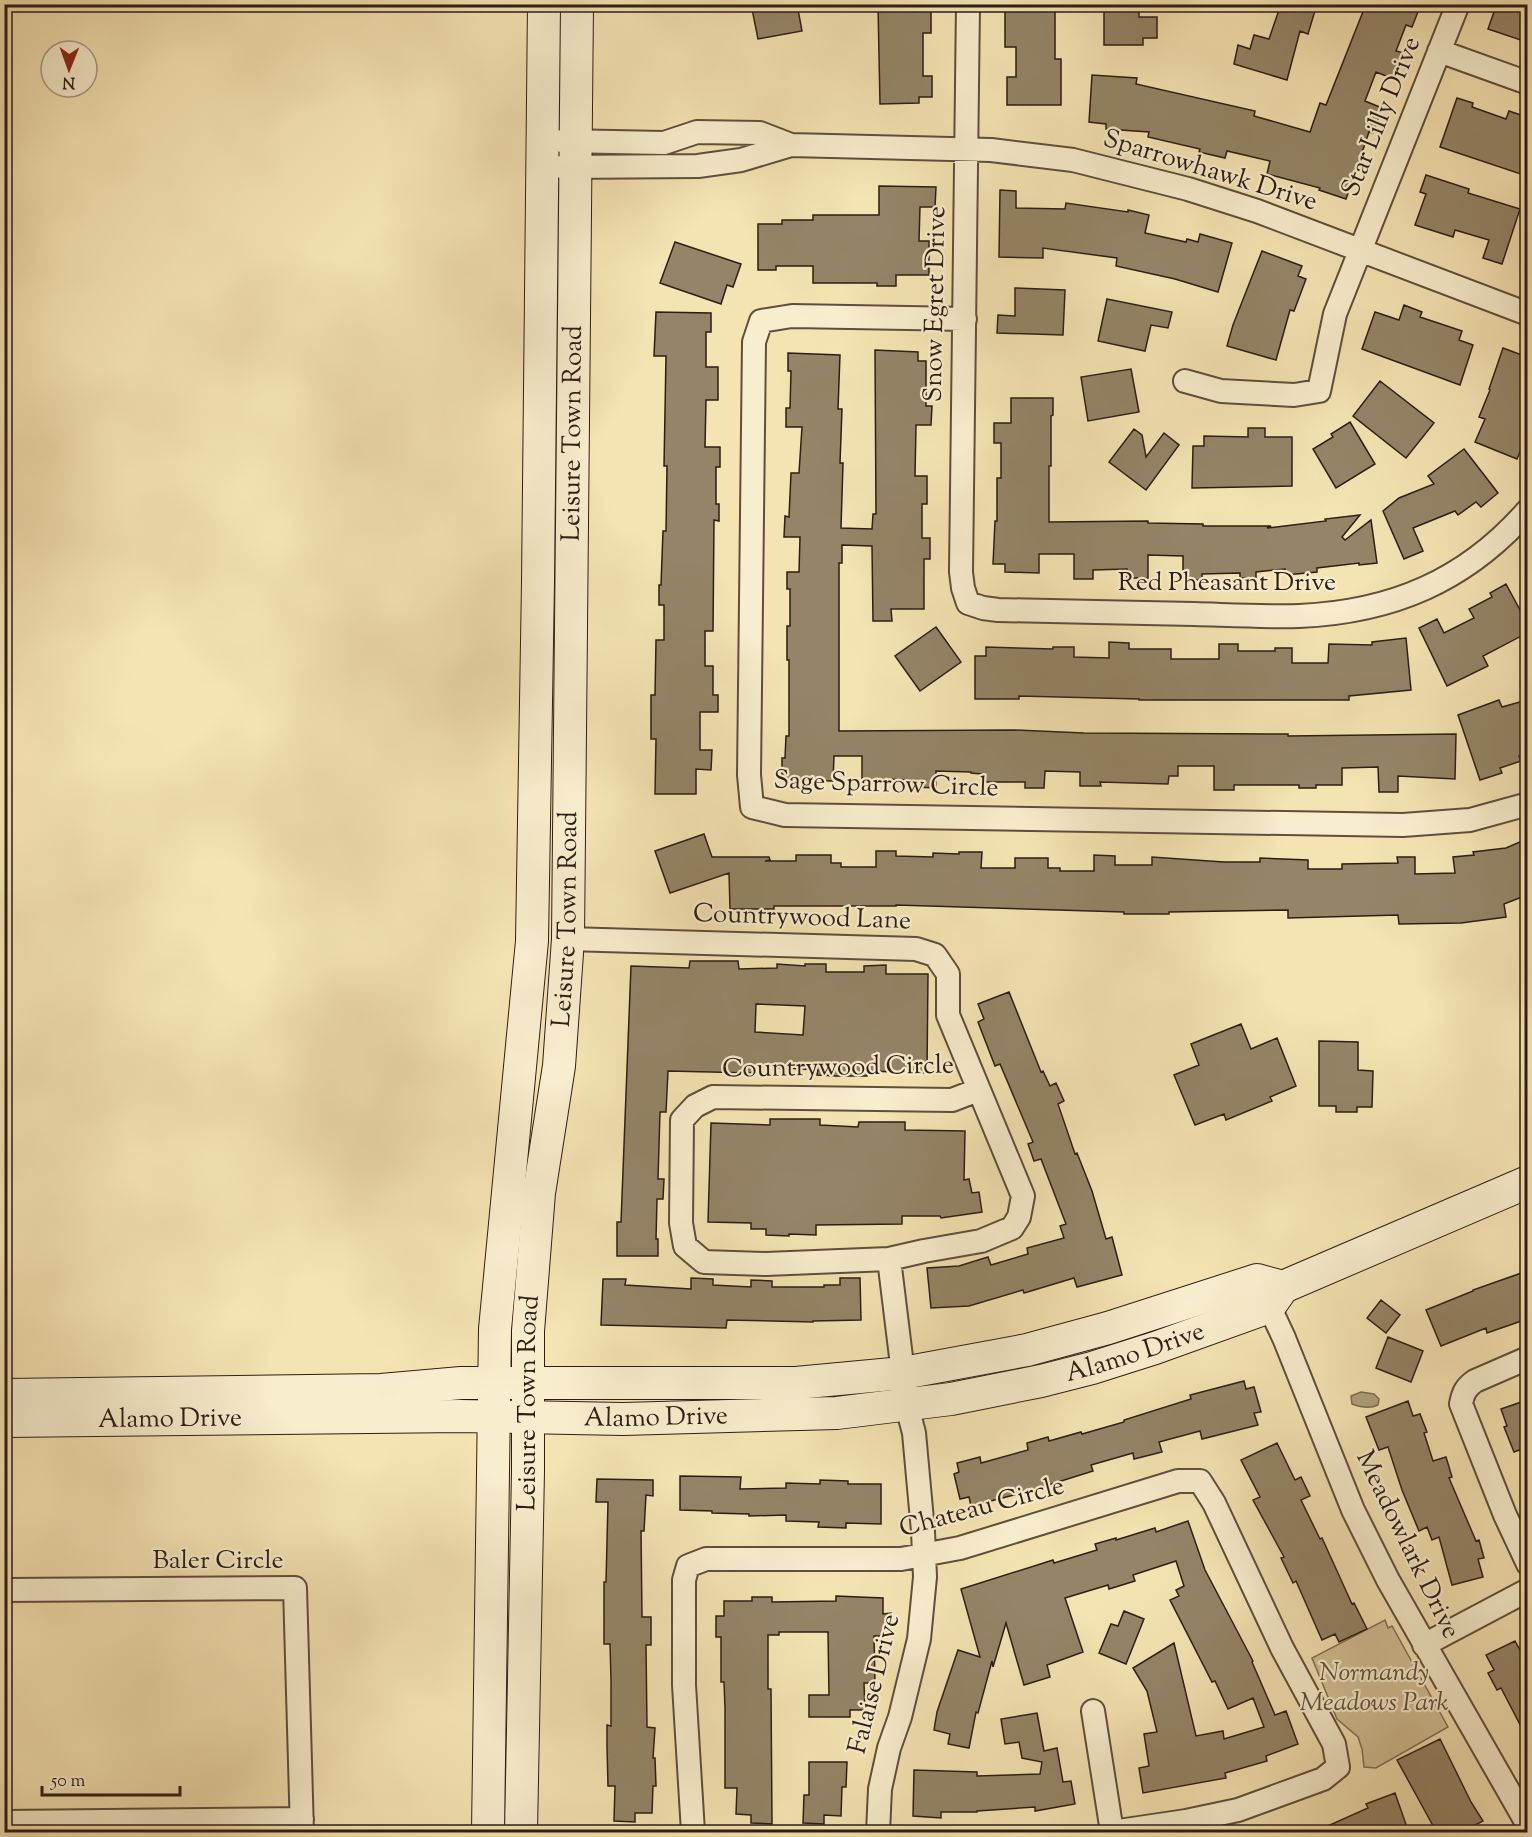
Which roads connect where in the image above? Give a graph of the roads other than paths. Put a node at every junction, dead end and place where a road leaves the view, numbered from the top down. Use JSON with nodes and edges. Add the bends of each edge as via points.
{"nodes":[{"id":1,"x":544,"y":4,"type":"edge"},
{"id":2,"x":577,"y":4,"type":"edge"},
{"id":3,"x":968,"y":4,"type":"edge"},
{"id":4,"x":1458,"y":4,"type":"edge"},
{"id":5,"x":1439,"y":51,"type":"junction"},
{"id":6,"x":1527,"y":83,"type":"edge"},
{"id":7,"x":790,"y":145,"type":"junction"},
{"id":8,"x":967,"y":149,"type":"junction"},
{"id":9,"x":544,"y":153,"type":"junction"},
{"id":10,"x":575,"y":154,"type":"junction"},
{"id":11,"x":1360,"y":250,"type":"junction"},
{"id":12,"x":1527,"y":314,"type":"edge"},
{"id":13,"x":965,"y":320,"type":"junction"},
{"id":14,"x":1185,"y":381,"type":"dead end"},
{"id":15,"x":1527,"y":510,"type":"edge"},
{"id":16,"x":968,"y":603,"type":"joint"},
{"id":17,"x":1527,"y":804,"type":"edge"},
{"id":18,"x":568,"y":939,"type":"junction"},
{"id":19,"x":978,"y":1090,"type":"junction"},
{"id":20,"x":1527,"y":1182,"type":"edge"},
{"id":21,"x":889,"y":1259,"type":"junction"},
{"id":22,"x":1270,"y":1291,"type":"junction"},
{"id":23,"x":1527,"y":1358,"type":"edge"},
{"id":24,"x":903,"y":1372,"type":"junction"},
{"id":25,"x":494,"y":1383,"type":"junction"},
{"id":26,"x":529,"y":1383,"type":"junction"},
{"id":27,"x":4,"y":1395,"type":"edge"},
{"id":28,"x":907,"y":1406,"type":"junction"},
{"id":29,"x":494,"y":1416,"type":"junction"},
{"id":30,"x":529,"y":1417,"type":"junction"},
{"id":31,"x":4,"y":1421,"type":"edge"},
{"id":32,"x":924,"y":1555,"type":"junction"},
{"id":33,"x":1527,"y":1564,"type":"edge"},
{"id":34,"x":4,"y":1590,"type":"edge"},
{"id":35,"x":1527,"y":1590,"type":"edge"},
{"id":36,"x":1424,"y":1645,"type":"junction"},
{"id":37,"x":1093,"y":1711,"type":"dead end"},
{"id":38,"x":4,"y":1822,"type":"edge"},
{"id":39,"x":1527,"y":1825,"type":"edge"},
{"id":40,"x":302,"y":1826,"type":"edge"},
{"id":41,"x":67,"y":1827,"type":"edge"},
{"id":42,"x":488,"y":1833,"type":"edge"},
{"id":43,"x":521,"y":1833,"type":"edge"},
{"id":44,"x":693,"y":1833,"type":"edge"},
{"id":45,"x":878,"y":1833,"type":"edge"},
{"id":46,"x":1112,"y":1833,"type":"edge"}],
"edges":[{"from":1,"to":9,"type":"main road","name":"Leisure Town Road"},
{"from":2,"to":10,"type":"main road","name":"Leisure Town Road"},
{"from":3,"to":8,"type":"street","name":"Snow Egret Drive"},
{"from":4,"to":5,"type":"street","name":"Star Lilly Drive"},
{"from":5,"to":6,"type":"street"},
{"from":5,"to":11,"type":"street","name":"Star Lilly Drive"},
{"from":7,"to":8,"type":"street","name":"Sparrowhawk Drive"},
{"from":7,"to":10,"type":"street","name":"Sparrowhawk Drive","via":[[741,160],[698,166]]},
{"from":7,"to":10,"type":"street","name":"Sparrowhawk Drive","via":[[760,134],[697,132],[664,143]]},
{"from":8,"to":11,"type":"street","name":"Sparrowhawk Drive","via":[[1073,160],[1166,183],[1257,211]]},
{"from":8,"to":13,"type":"street","name":"Snow Egret Drive"},
{"from":9,"to":10,"type":"street","name":"Sparrowhawk Drive"},
{"from":9,"to":25,"type":"main road","name":"Leisure Town Road","via":[[532,940],[495,1329]]},
{"from":10,"to":18,"type":"main road","name":"Leisure Town Road"},
{"from":11,"to":12,"type":"street","name":"Sparrowhawk Drive"},
{"from":11,"to":14,"type":"street","name":"Star Lilly Drive","via":[[1335,314],[1319,390],[1294,395],[1221,391]]},
{"from":13,"to":16,"type":"street","name":"Snow Egret Drive","via":[[961,572]]},
{"from":13,"to":17,"type":"street","name":"Sage Sparrow Circle","via":[[792,316],[761,321],[754,342],[749,775],[752,807],[785,815],[1402,825],[1470,820]]},
{"from":15,"to":16,"type":"street","name":"Red Pheasant Drive","via":[[1482,556],[1439,582],[1395,601],[1352,611],[1299,616],[998,610]]},
{"from":18,"to":19,"type":"street","name":"Countrywood Lane","via":[[916,949],[934,955],[948,974],[948,1015]]},
{"from":18,"to":26,"type":"main road","name":"Leisure Town Road","via":[[559,1066],[539,1193],[528,1331]]},
{"from":19,"to":21,"type":"street","name":"Countrywood Lane","via":[[1023,1196],[1019,1217],[1012,1228],[981,1241]]},
{"from":19,"to":21,"type":"street","name":"Countrywood Circle","via":[[951,1100],[713,1097],[695,1106],[682,1120],[681,1223],[685,1246],[704,1262],[766,1264]]},
{"from":20,"to":22,"type":"main road","name":"Alamo Drive"},
{"from":21,"to":24,"type":"street","name":"Falaise Drive"},
{"from":22,"to":24,"type":"main road","name":"Alamo Drive","via":[[1027,1350]]},
{"from":22,"to":28,"type":"main road","name":"Alamo Drive","via":[[1092,1368]]},
{"from":22,"to":36,"type":"street","name":"Meadowlark Drive","via":[[1284,1338],[1353,1510]]},
{"from":23,"to":33,"type":"street","via":[[1475,1381],[1468,1386],[1461,1404]]},
{"from":24,"to":26,"type":"main road","name":"Alamo Drive","via":[[796,1383]]},
{"from":24,"to":28,"type":"street","name":"Falaise Drive"},
{"from":25,"to":26,"type":"main road","name":"Alamo Drive"},
{"from":25,"to":27,"type":"main road","name":"Alamo Drive","via":[[381,1390]]},
{"from":25,"to":29,"type":"main road","name":"Leisure Town Road"},
{"from":26,"to":30,"type":"main road","name":"Leisure Town Road"},
{"from":28,"to":30,"type":"main road","name":"Alamo Drive","via":[[771,1416]]},
{"from":28,"to":32,"type":"street","name":"Falaise Drive","via":[[914,1433]]},
{"from":29,"to":30,"type":"main road","name":"Alamo Drive"},
{"from":29,"to":31,"type":"main road","name":"Alamo Drive"},
{"from":29,"to":42,"type":"main road","name":"Leisure Town Road"},
{"from":30,"to":43,"type":"main road","name":"Leisure Town Road"},
{"from":32,"to":44,"type":"street","name":"Chateau Circle","via":[[896,1560],[706,1558],[688,1566],[684,1580],[684,1685]]},
{"from":32,"to":45,"type":"street","name":"Falaise Drive","via":[[920,1639],[882,1779]]},
{"from":32,"to":46,"type":"street","name":"Chateau Circle","via":[[960,1548],[1178,1481],[1200,1480],[1334,1744],[1338,1767],[1323,1779],[1238,1810]]},
{"from":34,"to":40,"type":"street","name":"Baler Circle","via":[[296,1588]]},
{"from":35,"to":36,"type":"street"},
{"from":36,"to":39,"type":"street","name":"Meadowlark Drive"},
{"from":37,"to":46,"type":"street"},
{"from":38,"to":41,"type":"street"},
{"from":40,"to":41,"type":"street"}]}
